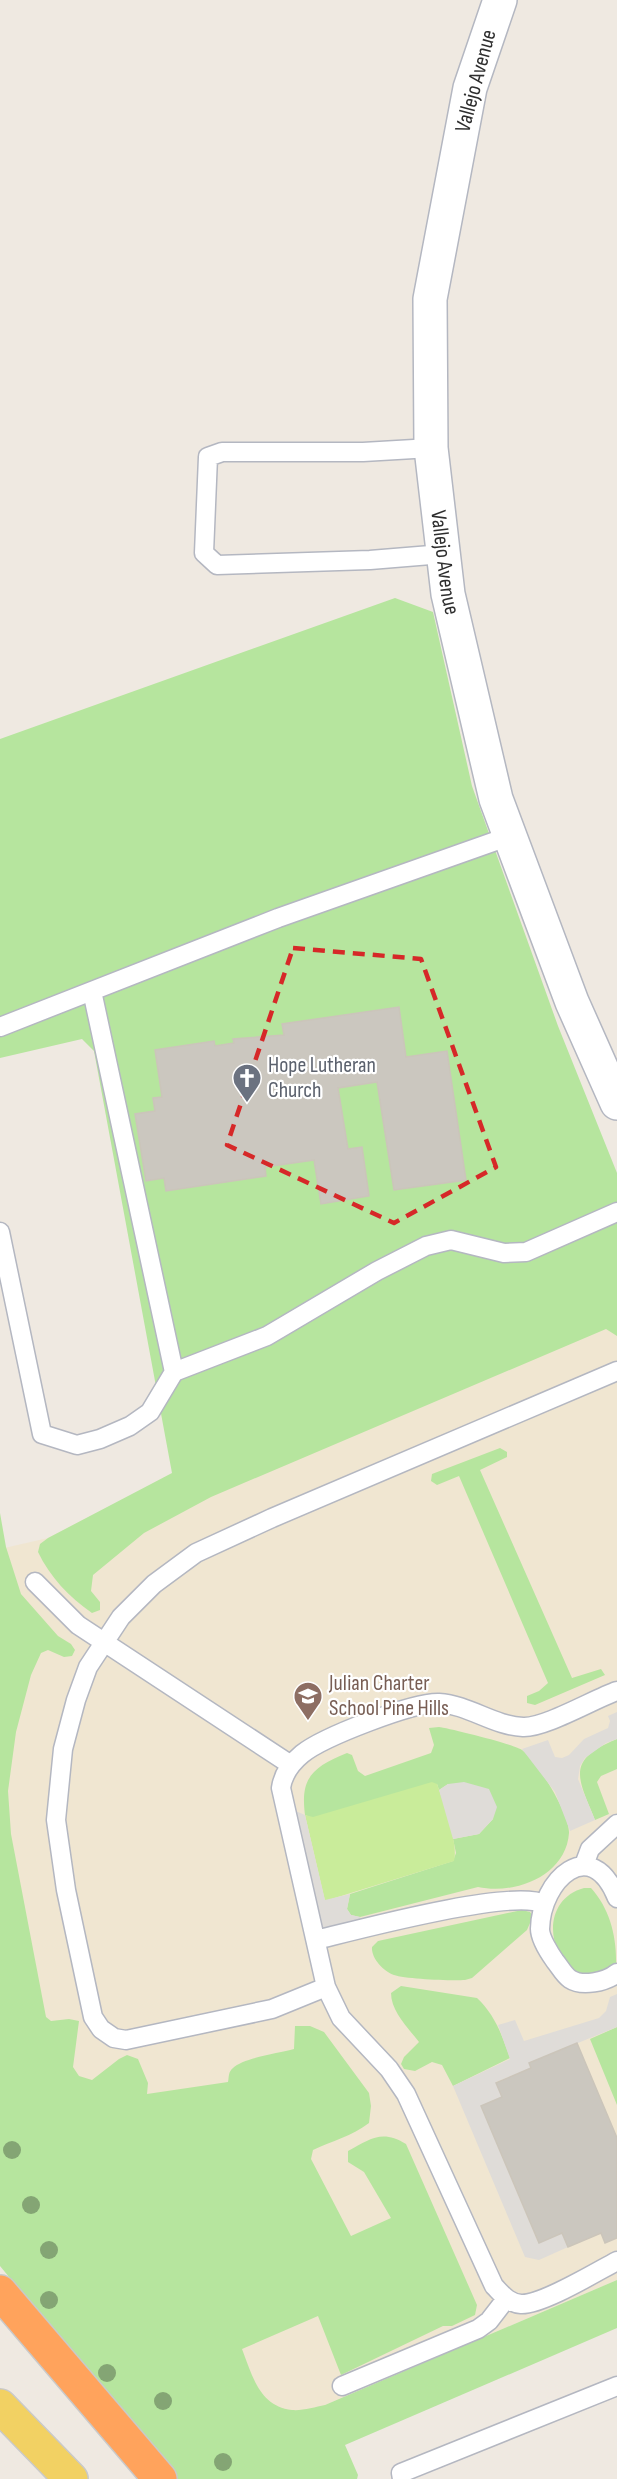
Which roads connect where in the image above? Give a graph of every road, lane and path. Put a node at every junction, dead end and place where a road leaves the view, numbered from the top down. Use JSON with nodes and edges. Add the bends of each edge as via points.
{"nodes":[{"id":1,"x":500,"y":0,"type":"edge"},
{"id":2,"x":431,"y":448,"type":"junction"},
{"id":3,"x":443,"y":554,"type":"junction"},
{"id":4,"x":510,"y":836,"type":"junction"},
{"id":5,"x":92,"y":991,"type":"junction"},
{"id":6,"x":0,"y":1027,"type":"edge"},
{"id":7,"x":617,"y":1103,"type":"edge"},
{"id":8,"x":617,"y":1212,"type":"edge"},
{"id":9,"x":0,"y":1232,"type":"edge"},
{"id":10,"x":617,"y":1371,"type":"edge"},
{"id":11,"x":174,"y":1372,"type":"junction"},
{"id":12,"x":35,"y":1582,"type":"dead end"},
{"id":13,"x":104,"y":1644,"type":"junction"},
{"id":14,"x":617,"y":1690,"type":"edge"},
{"id":15,"x":291,"y":1765,"type":"junction"},
{"id":16,"x":617,"y":1824,"type":"edge"},
{"id":17,"x":584,"y":1865,"type":"junction"},
{"id":18,"x":617,"y":1898,"type":"edge"},
{"id":19,"x":544,"y":1904,"type":"junction"},
{"id":20,"x":315,"y":1940,"type":"junction"},
{"id":21,"x":617,"y":1973,"type":"edge"},
{"id":22,"x":326,"y":1988,"type":"junction"},
{"id":23,"x":617,"y":2261,"type":"edge"},
{"id":24,"x":0,"y":2292,"type":"edge"},
{"id":25,"x":506,"y":2300,"type":"junction"},
{"id":26,"x":342,"y":2386,"type":"dead end"},
{"id":27,"x":617,"y":2386,"type":"edge"},
{"id":28,"x":0,"y":2406,"type":"edge"},
{"id":29,"x":71,"y":2479,"type":"edge"},
{"id":30,"x":160,"y":2479,"type":"edge"},
{"id":31,"x":402,"y":2479,"type":"edge"}],
"edges":[{"from":1,"to":2,"type":"street","name":"Vallejo Avenue","via":[[470,88],[430,299]]},
{"from":2,"to":3,"type":"street","name":"Vallejo Avenue"},
{"from":2,"to":3,"type":"lane","via":[[222,452],[208,457],[204,553],[217,565]]},
{"from":3,"to":4,"type":"street","name":"Vallejo Avenue","via":[[448,594],[490,776]]},
{"from":4,"to":5,"type":"lane","via":[[278,918]]},
{"from":4,"to":7,"type":"street","name":"Vallejo Avenue","via":[[572,1002]]},
{"from":5,"to":6,"type":"lane"},
{"from":5,"to":11,"type":"lane"},
{"from":8,"to":11,"type":"lane","via":[[526,1252],[504,1253],[451,1240],[426,1246],[267,1336]]},
{"from":9,"to":11,"type":"lane","via":[[42,1434],[77,1445],[130,1426],[150,1412]]},
{"from":10,"to":13,"type":"lane","via":[[196,1553],[154,1584],[120,1617]]},
{"from":12,"to":13,"type":"lane","via":[[78,1625]]},
{"from":13,"to":15,"type":"lane"},
{"from":13,"to":22,"type":"lane","via":[[88,1667],[75,1700],[63,1749],[56,1820],[66,1890],[93,2017],[101,2029],[114,2038],[126,2040],[272,2008]]},
{"from":14,"to":15,"type":"lane","via":[[524,1727],[440,1703],[421,1705],[319,1744]]},
{"from":15,"to":20,"type":"lane","via":[[281,1788]]},
{"from":16,"to":17,"type":"lane","via":[[590,1849]]},
{"from":17,"to":18,"type":"lane","via":[[601,1871]]},
{"from":17,"to":19,"type":"lane","via":[[571,1869],[556,1883]]},
{"from":19,"to":20,"type":"lane","via":[[520,1900],[456,1908]]},
{"from":19,"to":21,"type":"lane","via":[[540,1931],[567,1977],[587,1983]]},
{"from":20,"to":22,"type":"lane"},
{"from":22,"to":25,"type":"lane","via":[[341,2018],[389,2069],[406,2094],[491,2280]]},
{"from":23,"to":25,"type":"lane","via":[[538,2301],[520,2304]]},
{"from":24,"to":30,"type":"highway"},
{"from":25,"to":26,"type":"lane","via":[[478,2328]]},
{"from":27,"to":31,"type":"lane","via":[[401,2473]]},
{"from":28,"to":29,"type":"main road"}]}
